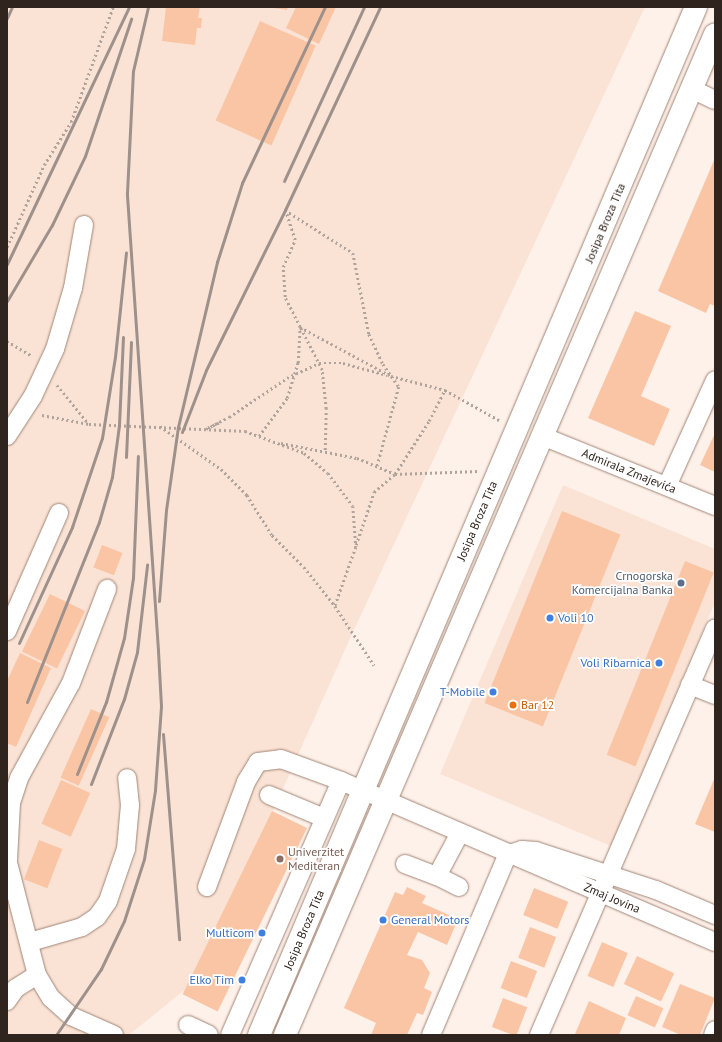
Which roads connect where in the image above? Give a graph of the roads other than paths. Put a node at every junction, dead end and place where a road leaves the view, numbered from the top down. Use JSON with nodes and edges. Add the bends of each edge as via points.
{"nodes":[{"id":1,"x":696,"y":7,"type":"edge"},
{"id":2,"x":715,"y":34,"type":"edge"},
{"id":3,"x":692,"y":89,"type":"junction"},
{"id":4,"x":715,"y":100,"type":"edge"},
{"id":5,"x":84,"y":225,"type":"dead end"},
{"id":6,"x":715,"y":380,"type":"edge"},
{"id":7,"x":13,"y":423,"type":"edge"},
{"id":8,"x":542,"y":436,"type":"junction"},
{"id":9,"x":667,"y":486,"type":"junction"},
{"id":10,"x":715,"y":506,"type":"edge"},
{"id":11,"x":59,"y":513,"type":"dead end"},
{"id":12,"x":107,"y":589,"type":"dead end"},
{"id":13,"x":715,"y":628,"type":"edge"},
{"id":14,"x":7,"y":631,"type":"edge"},
{"id":15,"x":690,"y":685,"type":"junction"},
{"id":16,"x":715,"y":695,"type":"edge"},
{"id":17,"x":127,"y":778,"type":"dead end"},
{"id":18,"x":341,"y":781,"type":"junction"},
{"id":19,"x":363,"y":791,"type":"junction"},
{"id":20,"x":269,"y":795,"type":"dead end"},
{"id":21,"x":386,"y":802,"type":"junction"},
{"id":22,"x":9,"y":804,"type":"edge"},
{"id":23,"x":324,"y":818,"type":"junction"},
{"id":24,"x":460,"y":833,"type":"junction"},
{"id":25,"x":508,"y":854,"type":"junction"},
{"id":26,"x":8,"y":859,"type":"edge"},
{"id":27,"x":405,"y":864,"type":"dead end"},
{"id":28,"x":609,"y":874,"type":"junction"},
{"id":29,"x":437,"y":876,"type":"junction"},
{"id":30,"x":207,"y":887,"type":"dead end"},
{"id":31,"x":459,"y":887,"type":"dead end"},
{"id":32,"x":601,"y":893,"type":"junction"},
{"id":33,"x":715,"y":915,"type":"edge"},
{"id":34,"x":30,"y":942,"type":"junction"},
{"id":35,"x":715,"y":942,"type":"edge"},
{"id":36,"x":37,"y":975,"type":"junction"},
{"id":37,"x":10,"y":992,"type":"edge"},
{"id":38,"x":188,"y":1025,"type":"dead end"},
{"id":39,"x":715,"y":1030,"type":"edge"},
{"id":40,"x":114,"y":1035,"type":"edge"},
{"id":41,"x":209,"y":1035,"type":"edge"},
{"id":42,"x":230,"y":1035,"type":"edge"},
{"id":43,"x":259,"y":1035,"type":"edge"},
{"id":44,"x":285,"y":1035,"type":"edge"},
{"id":45,"x":431,"y":1035,"type":"edge"},
{"id":46,"x":539,"y":1035,"type":"edge"},
{"id":47,"x":713,"y":1035,"type":"edge"}],
"edges":[{"from":1,"to":19,"type":"main road","name":"Josipa Broza Tita"},
{"from":2,"to":3,"type":"main road","name":"Josipa Broza Tita"},
{"from":3,"to":4,"type":"street"},
{"from":3,"to":8,"type":"main road","name":"Josipa Broza Tita"},
{"from":5,"to":7,"type":"street","via":[[73,288],[55,349],[33,396]]},
{"from":6,"to":9,"type":"street"},
{"from":8,"to":9,"type":"street","name":"Admirala Zmajevića"},
{"from":8,"to":21,"type":"main road","name":"Josipa Broza Tita"},
{"from":9,"to":10,"type":"street","name":"Admirala Zmajevića"},
{"from":11,"to":14,"type":"street"},
{"from":12,"to":22,"type":"street","via":[[71,683],[19,778]]},
{"from":13,"to":15,"type":"street"},
{"from":15,"to":16,"type":"street"},
{"from":15,"to":28,"type":"street"},
{"from":17,"to":34,"type":"street","via":[[130,805],[126,849],[108,901],[97,917],[82,927]]},
{"from":18,"to":19,"type":"street","name":"Zmaj Jovina"},
{"from":18,"to":23,"type":"street"},
{"from":18,"to":30,"type":"street","name":"Zmaj Jovina","via":[[281,758],[258,762],[246,782]]},
{"from":19,"to":21,"type":"street","name":"Zmaj Jovina"},
{"from":19,"to":43,"type":"main road","name":"Josipa Broza Tita"},
{"from":20,"to":23,"type":"street"},
{"from":21,"to":24,"type":"street","name":"Zmaj Jovina"},
{"from":21,"to":44,"type":"main road","name":"Josipa Broza Tita"},
{"from":22,"to":26,"type":"street"},
{"from":23,"to":42,"type":"street"},
{"from":24,"to":25,"type":"street","name":"Zmaj Jovina"},
{"from":24,"to":29,"type":"street"},
{"from":25,"to":28,"type":"street","name":"Zmaj Jovina","via":[[536,850]]},
{"from":25,"to":32,"type":"street","name":"Zmaj Jovina"},
{"from":25,"to":45,"type":"street"},
{"from":26,"to":34,"type":"street"},
{"from":27,"to":29,"type":"street"},
{"from":28,"to":32,"type":"street"},
{"from":28,"to":33,"type":"street","name":"Zmaj Jovina","via":[[656,890]]},
{"from":29,"to":31,"type":"street"},
{"from":32,"to":35,"type":"street","name":"Zmaj Jovina"},
{"from":32,"to":46,"type":"street"},
{"from":34,"to":36,"type":"street"},
{"from":36,"to":37,"type":"street"},
{"from":36,"to":40,"type":"street","via":[[51,998],[71,1016]]},
{"from":38,"to":41,"type":"street"},
{"from":39,"to":47,"type":"street"}]}
